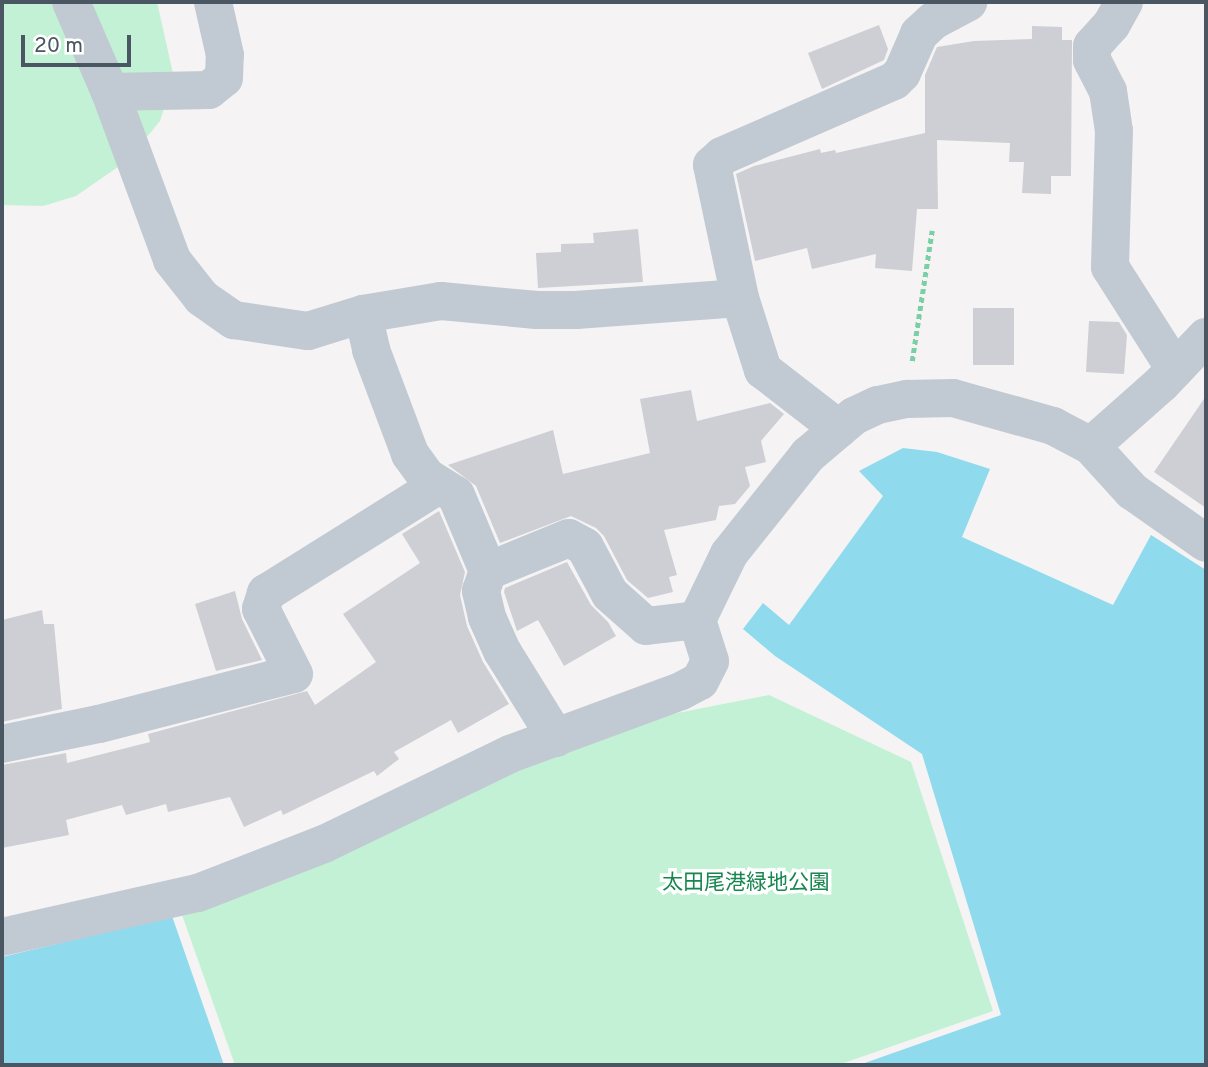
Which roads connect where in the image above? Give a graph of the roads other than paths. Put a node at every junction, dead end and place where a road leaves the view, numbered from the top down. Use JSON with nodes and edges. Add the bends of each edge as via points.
{"nodes":[{"id":1,"x":71,"y":2,"type":"edge"},
{"id":2,"x":213,"y":2,"type":"edge"},
{"id":3,"x":968,"y":2,"type":"edge"},
{"id":4,"x":1125,"y":2,"type":"edge"},
{"id":5,"x":110,"y":92,"type":"junction"},
{"id":6,"x":740,"y":299,"type":"junction"},
{"id":7,"x":363,"y":314,"type":"junction"},
{"id":8,"x":1206,"y":337,"type":"edge"},
{"id":9,"x":1175,"y":369,"type":"junction"},
{"id":10,"x":839,"y":429,"type":"junction"},
{"id":11,"x":1091,"y":446,"type":"junction"},
{"id":12,"x":437,"y":486,"type":"junction"},
{"id":13,"x":1206,"y":543,"type":"edge"},
{"id":14,"x":488,"y":571,"type":"junction"},
{"id":15,"x":697,"y":620,"type":"junction"},
{"id":16,"x":556,"y":738,"type":"junction"},
{"id":17,"x":2,"y":744,"type":"edge"},
{"id":18,"x":2,"y":937,"type":"edge"}],
"edges":[{"from":1,"to":5,"type":"street"},
{"from":2,"to":5,"type":"street","via":[[225,55],[224,78],[209,90]]},
{"from":3,"to":6,"type":"street","via":[[919,34],[894,81],[722,156],[712,166]]},
{"from":4,"to":9,"type":"street","via":[[1092,46],[1092,60],[1108,91],[1114,131],[1110,267]]},
{"from":5,"to":7,"type":"street","via":[[172,260],[202,298],[234,320],[308,331]]},
{"from":6,"to":7,"type":"street","via":[[576,310],[441,301]]},
{"from":6,"to":10,"type":"street","via":[[763,370]]},
{"from":7,"to":12,"type":"street","via":[[371,350],[410,454]]},
{"from":8,"to":9,"type":"street"},
{"from":9,"to":11,"type":"street"},
{"from":10,"to":11,"type":"street","via":[[878,405],[953,398],[1053,426]]},
{"from":10,"to":15,"type":"street","via":[[808,455],[729,554]]},
{"from":11,"to":13,"type":"street","via":[[1132,491]]},
{"from":12,"to":14,"type":"street","via":[[456,495]]},
{"from":12,"to":17,"type":"street","via":[[266,593],[261,609],[294,674]]},
{"from":14,"to":15,"type":"street","via":[[569,538],[584,547],[610,594],[646,626]]},
{"from":14,"to":16,"type":"street","via":[[481,591],[487,617],[502,651]]},
{"from":15,"to":16,"type":"street","via":[[710,661],[700,681]]},
{"from":16,"to":18,"type":"street","via":[[510,754],[324,844],[198,892]]}]}
